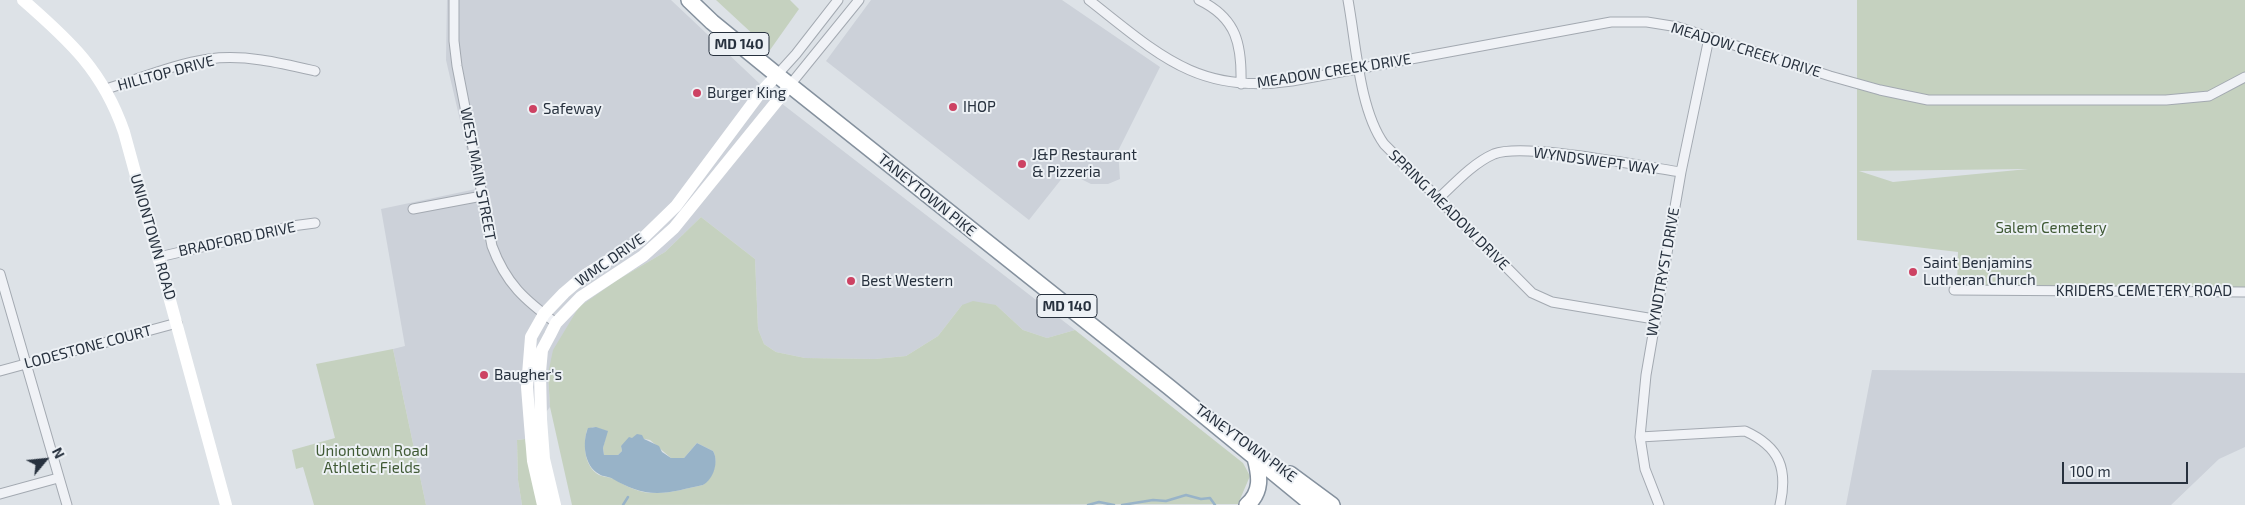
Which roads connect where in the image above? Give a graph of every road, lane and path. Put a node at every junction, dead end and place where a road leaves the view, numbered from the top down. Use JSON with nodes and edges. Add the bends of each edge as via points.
{"nodes":[{"id":1,"x":23,"y":0,"type":"edge"},
{"id":2,"x":454,"y":0,"type":"edge"},
{"id":3,"x":689,"y":0,"type":"edge"},
{"id":4,"x":838,"y":0,"type":"edge"},
{"id":5,"x":859,"y":0,"type":"edge"},
{"id":6,"x":1089,"y":0,"type":"edge"},
{"id":7,"x":1199,"y":0,"type":"edge"},
{"id":8,"x":1348,"y":0,"type":"edge"},
{"id":9,"x":1708,"y":38,"type":"junction"},
{"id":10,"x":1360,"y":68,"type":"junction"},
{"id":11,"x":315,"y":70,"type":"dead end"},
{"id":12,"x":777,"y":75,"type":"junction"},
{"id":13,"x":2245,"y":77,"type":"edge"},
{"id":14,"x":1241,"y":84,"type":"junction"},
{"id":15,"x":790,"y":85,"type":"junction"},
{"id":16,"x":106,"y":90,"type":"junction"},
{"id":17,"x":1681,"y":172,"type":"junction"},
{"id":18,"x":482,"y":196,"type":"junction"},
{"id":19,"x":1437,"y":200,"type":"junction"},
{"id":20,"x":414,"y":209,"type":"dead end"},
{"id":21,"x":315,"y":223,"type":"dead end"},
{"id":22,"x":159,"y":257,"type":"junction"},
{"id":23,"x":0,"y":274,"type":"edge"},
{"id":24,"x":1954,"y":290,"type":"dead end"},
{"id":25,"x":2245,"y":292,"type":"edge"},
{"id":26,"x":544,"y":314,"type":"junction"},
{"id":27,"x":1654,"y":319,"type":"junction"},
{"id":28,"x":177,"y":323,"type":"junction"},
{"id":29,"x":556,"y":323,"type":"junction"},
{"id":30,"x":27,"y":364,"type":"junction"},
{"id":31,"x":0,"y":371,"type":"edge"},
{"id":32,"x":1169,"y":387,"type":"junction"},
{"id":33,"x":1640,"y":437,"type":"junction"},
{"id":34,"x":1255,"y":458,"type":"junction"},
{"id":35,"x":58,"y":478,"type":"junction"},
{"id":36,"x":0,"y":494,"type":"edge"},
{"id":37,"x":1316,"y":503,"type":"edge"},
{"id":38,"x":67,"y":505,"type":"edge"},
{"id":39,"x":226,"y":505,"type":"edge"},
{"id":40,"x":543,"y":505,"type":"edge"},
{"id":41,"x":555,"y":505,"type":"edge"},
{"id":42,"x":1247,"y":505,"type":"edge"},
{"id":43,"x":1659,"y":505,"type":"edge"},
{"id":44,"x":1780,"y":505,"type":"edge"}],
"edges":[{"from":1,"to":16,"type":"main road","name":"UNIONTOWN ROAD","via":[[84,58]]},
{"from":2,"to":18,"type":"street","name":"WEST MAIN STREET","via":[[457,66]]},
{"from":3,"to":12,"type":"highway","name":"TANEYTOWN PIKE","number":"MD 140"},
{"from":4,"to":12,"type":"street"},
{"from":5,"to":15,"type":"street"},
{"from":6,"to":14,"type":"street","name":"MEADOW CREEK DRIVE","via":[[1179,66],[1212,79]]},
{"from":7,"to":14,"type":"street","via":[[1220,14],[1235,33],[1241,55]]},
{"from":8,"to":10,"type":"street","name":"SPRING MEADOW DRIVE"},
{"from":9,"to":10,"type":"street","name":"MEADOW CREEK DRIVE","via":[[1678,27],[1647,22],[1611,22]]},
{"from":9,"to":13,"type":"street","name":"MEADOW CREEK DRIVE","via":[[1830,76],[1928,100],[2166,100],[2209,96]]},
{"from":9,"to":17,"type":"street","name":"WYNDTRYST DRIVE"},
{"from":10,"to":14,"type":"street","name":"MEADOW CREEK DRIVE","via":[[1275,83]]},
{"from":10,"to":19,"type":"street","name":"SPRING MEADOW DRIVE","via":[[1368,113],[1375,131]]},
{"from":11,"to":16,"type":"street","name":"HILLTOP DRIVE","via":[[286,63],[215,59],[198,61]]},
{"from":12,"to":15,"type":"highway","name":"TANEYTOWN PIKE","number":"MD 140"},
{"from":12,"to":26,"type":"main road","name":"WMC DRIVE","via":[[661,222],[641,240],[585,275]]},
{"from":15,"to":29,"type":"main road","name":"WMC DRIVE","via":[[674,228],[643,256],[581,297]]},
{"from":15,"to":32,"type":"highway","name":"TANEYTOWN PIKE","number":"MD 140"},
{"from":16,"to":22,"type":"main road","name":"UNIONTOWN ROAD","via":[[124,132]]},
{"from":17,"to":19,"type":"street","name":"WYNDSWEPT WAY","via":[[1544,152],[1502,153],[1495,154],[1464,174]]},
{"from":17,"to":27,"type":"street","name":"WYNDTRYST DRIVE"},
{"from":18,"to":20,"type":"street"},
{"from":18,"to":26,"type":"street","name":"WEST MAIN STREET","via":[[498,260],[526,301]]},
{"from":19,"to":27,"type":"street","name":"SPRING MEADOW DRIVE","via":[[1532,293],[1552,302]]},
{"from":21,"to":22,"type":"street","name":"BRADFORD DRIVE"},
{"from":22,"to":28,"type":"main road","name":"UNIONTOWN ROAD"},
{"from":23,"to":30,"type":"street"},
{"from":24,"to":25,"type":"street","name":"KRIDERS CEMETERY ROAD"},
{"from":26,"to":29,"type":"street","name":"WEST MAIN STREET"},
{"from":26,"to":40,"type":"main road","name":"WMC DRIVE","via":[[531,337],[527,387],[533,461]]},
{"from":27,"to":33,"type":"street","name":"WYNDTRYST DRIVE"},
{"from":28,"to":30,"type":"street","name":"LODESTONE COURT"},
{"from":28,"to":39,"type":"main road","name":"UNIONTOWN ROAD"},
{"from":29,"to":41,"type":"main road","name":"WMC DRIVE","via":[[542,350],[540,372],[544,459]]},
{"from":30,"to":31,"type":"street","name":"LODESTONE COURT"},
{"from":30,"to":35,"type":"street"},
{"from":32,"to":34,"type":"highway","name":"TANEYTOWN PIKE","number":"MD 140"},
{"from":32,"to":37,"type":"highway","name":"TANEYTOWN PIKE","number":"MD 140"},
{"from":33,"to":43,"type":"street","name":"WYNDTRYST DRIVE","via":[[1645,469]]},
{"from":33,"to":44,"type":"street","via":[[1745,431],[1758,437],[1779,459],[1783,472]]},
{"from":34,"to":37,"type":"highway","name":"TANEYTOWN PIKE","number":"MD 140"},
{"from":34,"to":42,"type":"highway","via":[[1258,488]]},
{"from":35,"to":36,"type":"street"},
{"from":35,"to":38,"type":"street"}]}
